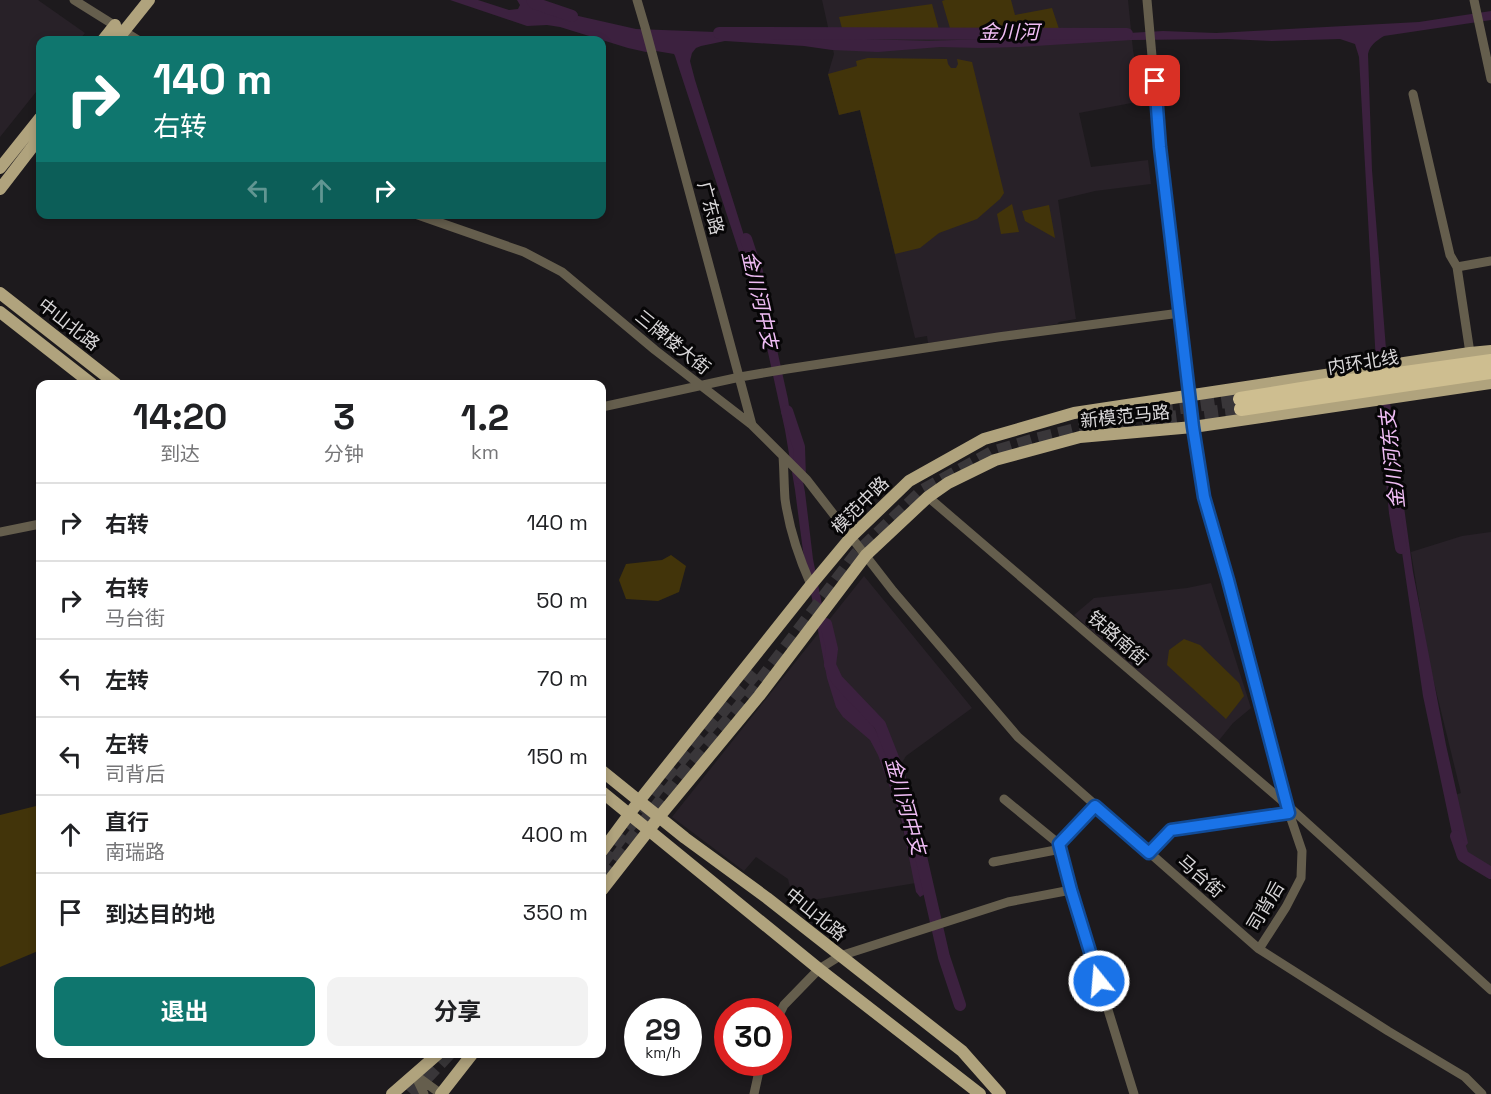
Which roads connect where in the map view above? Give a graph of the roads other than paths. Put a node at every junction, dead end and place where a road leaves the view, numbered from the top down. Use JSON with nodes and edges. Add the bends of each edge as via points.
{"nodes":[{"id":1,"x":74,"y":0,"type":"edge"},
{"id":2,"x":149,"y":0,"type":"edge"},
{"id":3,"x":637,"y":0,"type":"edge"},
{"id":4,"x":1147,"y":0,"type":"edge"},
{"id":5,"x":1474,"y":0,"type":"edge"},
{"id":6,"x":119,"y":32,"type":"edge"},
{"id":7,"x":1491,"y":79,"type":"edge"},
{"id":8,"x":1413,"y":94,"type":"dead end"},
{"id":9,"x":36,"y":123,"type":"edge"},
{"id":10,"x":36,"y":142,"type":"edge"},
{"id":11,"x":0,"y":168,"type":"edge"},
{"id":12,"x":0,"y":189,"type":"edge"},
{"id":13,"x":429,"y":219,"type":"edge"},
{"id":14,"x":1491,"y":261,"type":"edge"},
{"id":15,"x":1457,"y":267,"type":"junction"},
{"id":16,"x":0,"y":293,"type":"edge"},
{"id":17,"x":0,"y":312,"type":"edge"},
{"id":18,"x":1180,"y":313,"type":"junction"},
{"id":19,"x":1491,"y":352,"type":"edge"},
{"id":20,"x":1470,"y":353,"type":"junction"},
{"id":21,"x":1491,"y":361,"type":"edge"},
{"id":22,"x":1433,"y":369,"type":"junction"},
{"id":23,"x":1491,"y":372,"type":"edge"},
{"id":24,"x":1363,"y":374,"type":"junction"},
{"id":25,"x":740,"y":377,"type":"junction"},
{"id":26,"x":1410,"y":379,"type":"junction"},
{"id":27,"x":87,"y":380,"type":"edge"},
{"id":28,"x":111,"y":380,"type":"edge"},
{"id":29,"x":1491,"y":382,"type":"edge"},
{"id":30,"x":702,"y":386,"type":"junction"},
{"id":31,"x":1190,"y":397,"type":"junction"},
{"id":32,"x":1360,"y":397,"type":"junction"},
{"id":33,"x":606,"y":406,"type":"edge"},
{"id":34,"x":752,"y":425,"type":"junction"},
{"id":35,"x":1193,"y":427,"type":"junction"},
{"id":36,"x":783,"y":456,"type":"junction"},
{"id":37,"x":928,"y":497,"type":"junction"},
{"id":38,"x":36,"y":525,"type":"edge"},
{"id":39,"x":0,"y":532,"type":"edge"},
{"id":40,"x":851,"y":537,"type":"junction"},
{"id":41,"x":866,"y":555,"type":"junction"},
{"id":42,"x":811,"y":585,"type":"junction"},
{"id":43,"x":606,"y":774,"type":"edge"},
{"id":44,"x":606,"y":795,"type":"edge"},
{"id":45,"x":1004,"y":799,"type":"dead end"},
{"id":46,"x":639,"y":801,"type":"junction"},
{"id":47,"x":1095,"y":806,"type":"junction"},
{"id":48,"x":1288,"y":808,"type":"junction"},
{"id":49,"x":629,"y":814,"type":"junction"},
{"id":50,"x":659,"y":817,"type":"junction"},
{"id":51,"x":648,"y":830,"type":"junction"},
{"id":52,"x":606,"y":846,"type":"edge"},
{"id":53,"x":1060,"y":846,"type":"junction"},
{"id":54,"x":1149,"y":853,"type":"junction"},
{"id":55,"x":993,"y":862,"type":"dead end"},
{"id":56,"x":606,"y":886,"type":"edge"},
{"id":57,"x":1071,"y":890,"type":"junction"},
{"id":58,"x":1258,"y":949,"type":"junction"},
{"id":59,"x":840,"y":956,"type":"junction"},
{"id":60,"x":819,"y":969,"type":"junction"},
{"id":61,"x":1491,"y":990,"type":"edge"},
{"id":62,"x":791,"y":998,"type":"edge"},
{"id":63,"x":434,"y":1058,"type":"edge"},
{"id":64,"x":469,"y":1058,"type":"edge"},
{"id":65,"x":415,"y":1075,"type":"junction"},
{"id":66,"x":758,"y":1076,"type":"edge"},
{"id":67,"x":392,"y":1094,"type":"edge"},
{"id":68,"x":424,"y":1094,"type":"edge"},
{"id":69,"x":441,"y":1094,"type":"edge"},
{"id":70,"x":754,"y":1094,"type":"edge"},
{"id":71,"x":980,"y":1094,"type":"edge"},
{"id":72,"x":1000,"y":1094,"type":"edge"},
{"id":73,"x":1134,"y":1094,"type":"edge"},
{"id":74,"x":1482,"y":1094,"type":"edge"}],
"edges":[{"from":1,"to":6,"type":"street"},
{"from":2,"to":6,"type":"main road"},
{"from":3,"to":25,"type":"street","name":"广东路"},
{"from":4,"to":18,"type":"street","name":"司背后"},
{"from":5,"to":7,"type":"street"},
{"from":8,"to":15,"type":"street","via":[[1450,255]]},
{"from":9,"to":11,"type":"main road"},
{"from":10,"to":12,"type":"main road"},
{"from":13,"to":30,"type":"street","name":"三牌楼大街","via":[[524,252],[562,272]]},
{"from":14,"to":15,"type":"street"},
{"from":15,"to":20,"type":"street"},
{"from":16,"to":28,"type":"main road","name":"中山北路"},
{"from":17,"to":27,"type":"main road","name":"中山北路"},
{"from":18,"to":25,"type":"street"},
{"from":18,"to":31,"type":"street","name":"司背后"},
{"from":19,"to":20,"type":"main road"},
{"from":19,"to":22,"type":"highway"},
{"from":20,"to":26,"type":"main road"},
{"from":21,"to":22,"type":"highway","name":"内环北线"},
{"from":22,"to":26,"type":"highway","name":"内环北线"},
{"from":23,"to":26,"type":"highway","name":"内环北线"},
{"from":24,"to":26,"type":"highway","name":"内环北线"},
{"from":24,"to":31,"type":"main road","name":"模范中路","via":[[1270,383]]},
{"from":24,"to":32,"type":"highway","name":"内环北线","via":[[1240,404]]},
{"from":25,"to":30,"type":"street"},
{"from":25,"to":34,"type":"street","name":"广东路"},
{"from":26,"to":29,"type":"highway"},
{"from":26,"to":32,"type":"highway","name":"内环北线"},
{"from":30,"to":33,"type":"street"},
{"from":30,"to":34,"type":"street","name":"三牌楼大街"},
{"from":31,"to":35,"type":"street","name":"司背后"},
{"from":31,"to":40,"type":"main road","name":"模范中路","via":[[1074,413],[984,439],[909,481]]},
{"from":32,"to":35,"type":"main road","name":"新模范马路"},
{"from":34,"to":36,"type":"street","name":"三牌楼大街"},
{"from":35,"to":37,"type":"main road","name":"新模范马路","via":[[1080,437],[995,459]]},
{"from":35,"to":48,"type":"street","name":"司背后","via":[[1204,497]]},
{"from":36,"to":40,"type":"street","name":"三牌楼大街"},
{"from":36,"to":42,"type":"street","via":[[789,523]]},
{"from":37,"to":41,"type":"main road","name":"新模范马路"},
{"from":37,"to":48,"type":"street","name":"铁路南街"},
{"from":38,"to":39,"type":"street"},
{"from":40,"to":41,"type":"street","name":"三牌楼大街"},
{"from":40,"to":42,"type":"main road","name":"模范中路"},
{"from":41,"to":47,"type":"street","name":"马台街","via":[[1018,737]]},
{"from":41,"to":50,"type":"main road","via":[[759,696]]},
{"from":42,"to":46,"type":"main road","name":"模范中路"},
{"from":43,"to":46,"type":"main road","name":"中山北路"},
{"from":44,"to":49,"type":"main road"},
{"from":45,"to":53,"type":"street"},
{"from":46,"to":49,"type":"main road","name":"模范中路"},
{"from":46,"to":50,"type":"main road","name":"中山北路"},
{"from":47,"to":53,"type":"street"},
{"from":47,"to":54,"type":"street","name":"马台街"},
{"from":48,"to":54,"type":"street","via":[[1171,830]]},
{"from":48,"to":58,"type":"street","name":"司背后","via":[[1302,850],[1300,878]]},
{"from":48,"to":61,"type":"street","name":"铁路南街"},
{"from":49,"to":51,"type":"main road"},
{"from":49,"to":52,"type":"main road","name":"模范中路"},
{"from":50,"to":51,"type":"main road"},
{"from":50,"to":59,"type":"main road","name":"中山北路"},
{"from":51,"to":56,"type":"main road"},
{"from":51,"to":60,"type":"main road"},
{"from":53,"to":55,"type":"street"},
{"from":53,"to":57,"type":"street"},
{"from":54,"to":58,"type":"street","name":"马台街"},
{"from":57,"to":59,"type":"street","via":[[1008,902]]},
{"from":57,"to":73,"type":"street"},
{"from":58,"to":74,"type":"street","name":"马台街","via":[[1465,1077]]},
{"from":59,"to":60,"type":"street"},
{"from":59,"to":72,"type":"main road","name":"中山北路","via":[[962,1051]]},
{"from":60,"to":62,"type":"street"},
{"from":60,"to":71,"type":"main road"},
{"from":63,"to":65,"type":"main road"},
{"from":64,"to":69,"type":"main road"},
{"from":65,"to":67,"type":"main road"},
{"from":65,"to":68,"type":"street"},
{"from":65,"to":69,"type":"street"},
{"from":66,"to":70,"type":"street"}]}
